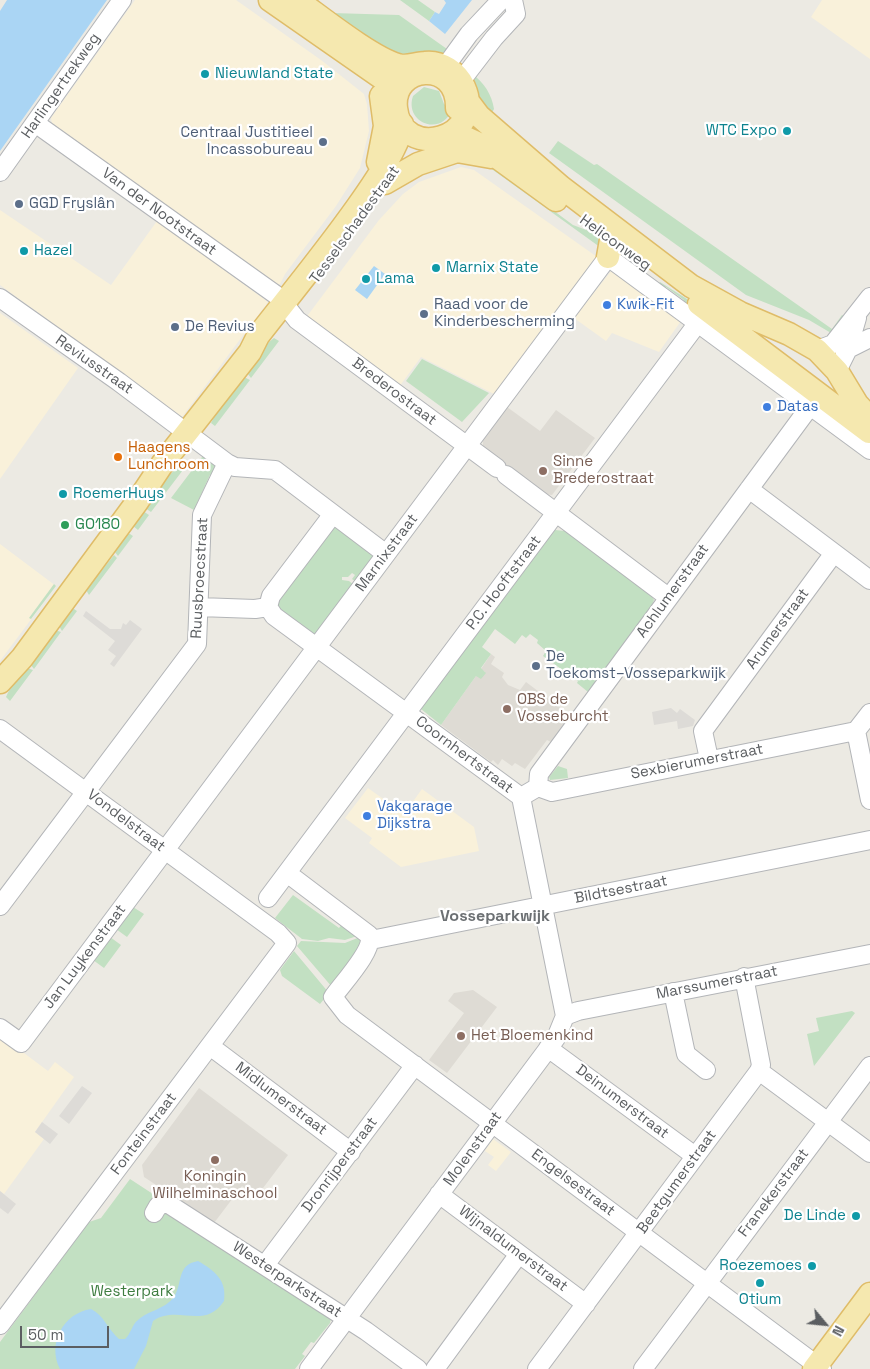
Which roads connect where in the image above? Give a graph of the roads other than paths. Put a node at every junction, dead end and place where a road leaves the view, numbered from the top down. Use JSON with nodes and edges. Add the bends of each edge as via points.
{"nodes":[{"id":1,"x":122,"y":0,"type":"edge"},
{"id":2,"x":270,"y":0,"type":"edge"},
{"id":3,"x":297,"y":0,"type":"edge"},
{"id":4,"x":501,"y":0,"type":"edge"},
{"id":5,"x":513,"y":0,"type":"edge"},
{"id":6,"x":362,"y":55,"type":"junction"},
{"id":7,"x":405,"y":80,"type":"junction"},
{"id":8,"x":455,"y":95,"type":"junction"},
{"id":9,"x":34,"y":123,"type":"junction"},
{"id":10,"x":402,"y":124,"type":"junction"},
{"id":11,"x":421,"y":138,"type":"junction"},
{"id":12,"x":511,"y":157,"type":"junction"},
{"id":13,"x":0,"y":172,"type":"edge"},
{"id":14,"x":379,"y":182,"type":"junction"},
{"id":15,"x":610,"y":248,"type":"junction"},
{"id":16,"x":870,"y":297,"type":"edge"},
{"id":17,"x":0,"y":298,"type":"edge"},
{"id":18,"x":288,"y":308,"type":"junction"},
{"id":19,"x":857,"y":315,"type":"junction"},
{"id":20,"x":704,"y":316,"type":"junction"},
{"id":21,"x":870,"y":338,"type":"edge"},
{"id":22,"x":808,"y":345,"type":"junction"},
{"id":23,"x":848,"y":349,"type":"junction"},
{"id":24,"x":772,"y":360,"type":"junction"},
{"id":25,"x":837,"y":371,"type":"junction"},
{"id":26,"x":804,"y":383,"type":"junction"},
{"id":27,"x":811,"y":406,"type":"junction"},
{"id":28,"x":870,"y":418,"type":"edge"},
{"id":29,"x":870,"y":433,"type":"edge"},
{"id":30,"x":191,"y":436,"type":"junction"},
{"id":31,"x":467,"y":447,"type":"junction"},
{"id":32,"x":870,"y":450,"type":"edge"},
{"id":33,"x":227,"y":464,"type":"junction"},
{"id":34,"x":749,"y":489,"type":"junction"},
{"id":35,"x":556,"y":513,"type":"junction"},
{"id":36,"x":333,"y":514,"type":"junction"},
{"id":37,"x":834,"y":553,"type":"junction"},
{"id":38,"x":386,"y":554,"type":"junction"},
{"id":39,"x":870,"y":580,"type":"edge"},
{"id":40,"x":668,"y":597,"type":"junction"},
{"id":41,"x":199,"y":607,"type":"junction"},
{"id":42,"x":268,"y":607,"type":"junction"},
{"id":43,"x":317,"y":647,"type":"junction"},
{"id":44,"x":22,"y":658,"type":"junction"},
{"id":45,"x":0,"y":682,"type":"edge"},
{"id":46,"x":0,"y":699,"type":"edge"},
{"id":47,"x":407,"y":712,"type":"junction"},
{"id":48,"x":870,"y":713,"type":"edge"},
{"id":49,"x":0,"y":729,"type":"edge"},
{"id":50,"x":856,"y":731,"type":"junction"},
{"id":51,"x":709,"y":759,"type":"junction"},
{"id":52,"x":538,"y":788,"type":"junction"},
{"id":53,"x":87,"y":791,"type":"junction"},
{"id":54,"x":521,"y":798,"type":"junction"},
{"id":55,"x":870,"y":800,"type":"edge"},
{"id":56,"x":870,"y":840,"type":"edge"},
{"id":57,"x":165,"y":850,"type":"junction"},
{"id":58,"x":287,"y":873,"type":"junction"},
{"id":59,"x":268,"y":898,"type":"dead end"},
{"id":60,"x":0,"y":906,"type":"edge"},
{"id":61,"x":541,"y":906,"type":"junction"},
{"id":62,"x":371,"y":940,"type":"junction"},
{"id":63,"x":288,"y":943,"type":"joint"},
{"id":64,"x":870,"y":954,"type":"edge"},
{"id":65,"x":744,"y":978,"type":"junction"},
{"id":66,"x":673,"y":992,"type":"junction"},
{"id":67,"x":564,"y":1016,"type":"junction"},
{"id":68,"x":0,"y":1028,"type":"edge"},
{"id":69,"x":210,"y":1046,"type":"junction"},
{"id":70,"x":548,"y":1048,"type":"junction"},
{"id":71,"x":415,"y":1065,"type":"junction"},
{"id":72,"x":870,"y":1066,"type":"edge"},
{"id":73,"x":706,"y":1070,"type":"dead end"},
{"id":74,"x":759,"y":1071,"type":"junction"},
{"id":75,"x":828,"y":1122,"type":"junction"},
{"id":76,"x":491,"y":1123,"type":"junction"},
{"id":77,"x":351,"y":1152,"type":"junction"},
{"id":78,"x":870,"y":1153,"type":"edge"},
{"id":79,"x":695,"y":1156,"type":"junction"},
{"id":80,"x":439,"y":1194,"type":"junction"},
{"id":81,"x":154,"y":1213,"type":"dead end"},
{"id":82,"x":639,"y":1233,"type":"junction"},
{"id":83,"x":519,"y":1254,"type":"junction"},
{"id":84,"x":265,"y":1265,"type":"junction"},
{"id":85,"x":707,"y":1283,"type":"junction"},
{"id":86,"x":870,"y":1294,"type":"edge"},
{"id":87,"x":586,"y":1304,"type":"junction"},
{"id":88,"x":347,"y":1319,"type":"junction"},
{"id":89,"x":0,"y":1325,"type":"edge"},
{"id":90,"x":818,"y":1368,"type":"edge"},
{"id":91,"x":309,"y":1369,"type":"edge"},
{"id":92,"x":418,"y":1369,"type":"edge"},
{"id":93,"x":435,"y":1369,"type":"edge"},
{"id":94,"x":537,"y":1369,"type":"edge"},
{"id":95,"x":643,"y":1369,"type":"edge"}],
"edges":[{"from":1,"to":9,"type":"street","name":"Harlingertrekweg"},
{"from":2,"to":6,"type":"main road"},
{"from":3,"to":6,"type":"main road"},
{"from":4,"to":8,"type":"street","via":[[469,34]]},
{"from":5,"to":8,"type":"street","via":[[516,14],[482,52]]},
{"from":6,"to":7,"type":"main road","via":[[396,65]]},
{"from":6,"to":14,"type":"main road","via":[[364,73],[374,82],[382,97],[385,126]]},
{"from":7,"to":8,"type":"main road","via":[[430,62]]},
{"from":7,"to":10,"type":"main road","via":[[396,109]]},
{"from":8,"to":11,"type":"main road","via":[[439,139]]},
{"from":8,"to":12,"type":"main road","name":"Heliconweg","via":[[479,116]]},
{"from":8,"to":12,"type":"main road","name":"Heliconweg","via":[[471,138]]},
{"from":9,"to":13,"type":"street","name":"Harlingertrekweg"},
{"from":9,"to":18,"type":"street","name":"Van der Nootstraat","via":[[279,297]]},
{"from":10,"to":11,"type":"main road"},
{"from":10,"to":14,"type":"main road","name":"Tesselschadestraat","via":[[397,144]]},
{"from":11,"to":14,"type":"main road","name":"Tesselschadestraat"},
{"from":12,"to":14,"type":"main road","via":[[457,151]]},
{"from":12,"to":15,"type":"main road","name":"Heliconweg"},
{"from":12,"to":22,"type":"main road","name":"Heliconweg","via":[[691,286],[740,314]]},
{"from":14,"to":18,"type":"main road","name":"Tesselschadestraat","via":[[340,230]]},
{"from":15,"to":20,"type":"main road","name":"Heliconweg"},
{"from":15,"to":31,"type":"street","name":"Marnixstraat"},
{"from":16,"to":19,"type":"street"},
{"from":17,"to":30,"type":"street","name":"Reviusstraat"},
{"from":18,"to":30,"type":"main road","name":"Tesselschadestraat","via":[[258,336],[225,385],[210,418]]},
{"from":18,"to":31,"type":"street","name":"Brederostraat","via":[[298,320]]},
{"from":19,"to":22,"type":"street","via":[[833,344]]},
{"from":19,"to":23,"type":"street"},
{"from":20,"to":24,"type":"main road","name":"Heliconweg"},
{"from":20,"to":27,"type":"street","name":"Heliconweg"},
{"from":20,"to":35,"type":"street","name":"P.C. Hooftstraat"},
{"from":21,"to":23,"type":"street"},
{"from":22,"to":24,"type":"main road","via":[[781,340],[773,350]]},
{"from":22,"to":25,"type":"main road","name":"Heliconweg"},
{"from":23,"to":25,"type":"street"},
{"from":24,"to":26,"type":"main road","name":"Heliconweg"},
{"from":25,"to":26,"type":"main road","via":[[825,382]]},
{"from":25,"to":28,"type":"main road","name":"Heliconweg"},
{"from":26,"to":29,"type":"main road","name":"Heliconweg"},
{"from":27,"to":32,"type":"street","name":"Heliconweg"},
{"from":27,"to":34,"type":"street","name":"Achlumerstraat"},
{"from":30,"to":33,"type":"street"},
{"from":30,"to":44,"type":"main road","name":"Tesselschadestraat","via":[[178,461],[137,502]]},
{"from":31,"to":35,"type":"street","name":"Brederostraat"},
{"from":31,"to":38,"type":"street","name":"Marnixstraat"},
{"from":33,"to":36,"type":"street","via":[[235,468],[275,470]]},
{"from":33,"to":41,"type":"street","name":"Ruusbroecstraat","via":[[202,515]]},
{"from":34,"to":37,"type":"street"},
{"from":34,"to":40,"type":"street","name":"Achlumerstraat"},
{"from":35,"to":40,"type":"street","name":"Brederostraat"},
{"from":35,"to":47,"type":"street","name":"P.C. Hooftstraat"},
{"from":36,"to":38,"type":"street"},
{"from":36,"to":42,"type":"street","via":[[271,596]]},
{"from":37,"to":39,"type":"street"},
{"from":37,"to":51,"type":"street","name":"Arumerstraat","via":[[703,731]]},
{"from":38,"to":43,"type":"street","name":"Marnixstraat"},
{"from":40,"to":52,"type":"street","name":"Achlumerstraat","via":[[539,774]]},
{"from":41,"to":42,"type":"street"},
{"from":41,"to":53,"type":"street","name":"Ruusbroecstraat","via":[[197,644]]},
{"from":42,"to":43,"type":"street","name":"Coornhertstraat","via":[[274,616]]},
{"from":43,"to":47,"type":"street","name":"Coornhertstraat"},
{"from":43,"to":57,"type":"street","name":"Marnixstraat"},
{"from":44,"to":45,"type":"main road","name":"Tesselschadestraat"},
{"from":44,"to":46,"type":"main road","name":"Tesselschadestraat"},
{"from":47,"to":54,"type":"street","name":"Coornhertstraat"},
{"from":47,"to":58,"type":"street","name":"P.C. Hooftstraat"},
{"from":48,"to":50,"type":"street"},
{"from":49,"to":53,"type":"street","name":"Vondelstraat"},
{"from":50,"to":51,"type":"street","name":"Sexbierumerstraat"},
{"from":50,"to":55,"type":"street"},
{"from":51,"to":52,"type":"street","name":"Sexbierumerstraat","via":[[552,792]]},
{"from":52,"to":54,"type":"street"},
{"from":53,"to":57,"type":"street","name":"Vondelstraat"},
{"from":53,"to":60,"type":"street"},
{"from":54,"to":61,"type":"street","name":"Coornhertstraat"},
{"from":56,"to":61,"type":"street","name":"Bildtsestraat"},
{"from":57,"to":63,"type":"street","name":"Vondelstraat","via":[[278,932]]},
{"from":57,"to":68,"type":"street","name":"Jan Luykenstraat","via":[[21,1043]]},
{"from":58,"to":59,"type":"street","name":"P.C. Hooftstraat"},
{"from":58,"to":62,"type":"street","via":[[366,932]]},
{"from":61,"to":62,"type":"street","name":"Bildtsestraat"},
{"from":61,"to":67,"type":"street"},
{"from":62,"to":71,"type":"street","name":"Engelsestraat","via":[[368,950],[333,997],[347,1015]]},
{"from":63,"to":69,"type":"street","name":"Fonteinstraat"},
{"from":64,"to":65,"type":"street","name":"Marssumerstraat"},
{"from":65,"to":66,"type":"street","name":"Marssumerstraat"},
{"from":65,"to":74,"type":"street","via":[[761,1065]]},
{"from":66,"to":67,"type":"street","name":"Marssumerstraat"},
{"from":66,"to":73,"type":"street","via":[[686,1054]]},
{"from":67,"to":70,"type":"street","name":"Molenstraat"},
{"from":69,"to":77,"type":"street","name":"Midlumerstraat"},
{"from":69,"to":89,"type":"street","name":"Fonteinstraat"},
{"from":70,"to":76,"type":"street","name":"Molenstraat"},
{"from":70,"to":79,"type":"street","name":"Deinumerstraat"},
{"from":71,"to":76,"type":"street","name":"Engelsestraat"},
{"from":71,"to":77,"type":"street","name":"Dronrijperstraat"},
{"from":72,"to":75,"type":"street","name":"Franekerstraat"},
{"from":74,"to":75,"type":"street"},
{"from":74,"to":79,"type":"street","name":"Beetgumerstraat"},
{"from":75,"to":78,"type":"street"},
{"from":75,"to":85,"type":"street","name":"Franekerstraat"},
{"from":76,"to":80,"type":"street","name":"Molenstraat"},
{"from":76,"to":82,"type":"street","name":"Engelsestraat"},
{"from":77,"to":84,"type":"street","name":"Dronrijperstraat"},
{"from":79,"to":82,"type":"street","name":"Beetgumerstraat"},
{"from":80,"to":83,"type":"street","name":"Wijnaldumerstraat"},
{"from":80,"to":88,"type":"street","name":"Molenstraat"},
{"from":81,"to":84,"type":"street","name":"Westerparkstraat","via":[[158,1206],[168,1204]]},
{"from":82,"to":85,"type":"street","name":"Engelsestraat"},
{"from":82,"to":87,"type":"street","name":"Beetgumerstraat"},
{"from":83,"to":87,"type":"street","name":"Wijnaldumerstraat"},
{"from":83,"to":93,"type":"street"},
{"from":84,"to":88,"type":"street","name":"Westerparkstraat"},
{"from":85,"to":90,"type":"street","name":"Engelsestraat"},
{"from":85,"to":95,"type":"street","name":"Franekerstraat"},
{"from":86,"to":90,"type":"main road"},
{"from":87,"to":94,"type":"street","name":"Beetgumerstraat"},
{"from":88,"to":91,"type":"street","name":"Molenstraat"},
{"from":88,"to":92,"type":"street","name":"Westerparkstraat"}]}
